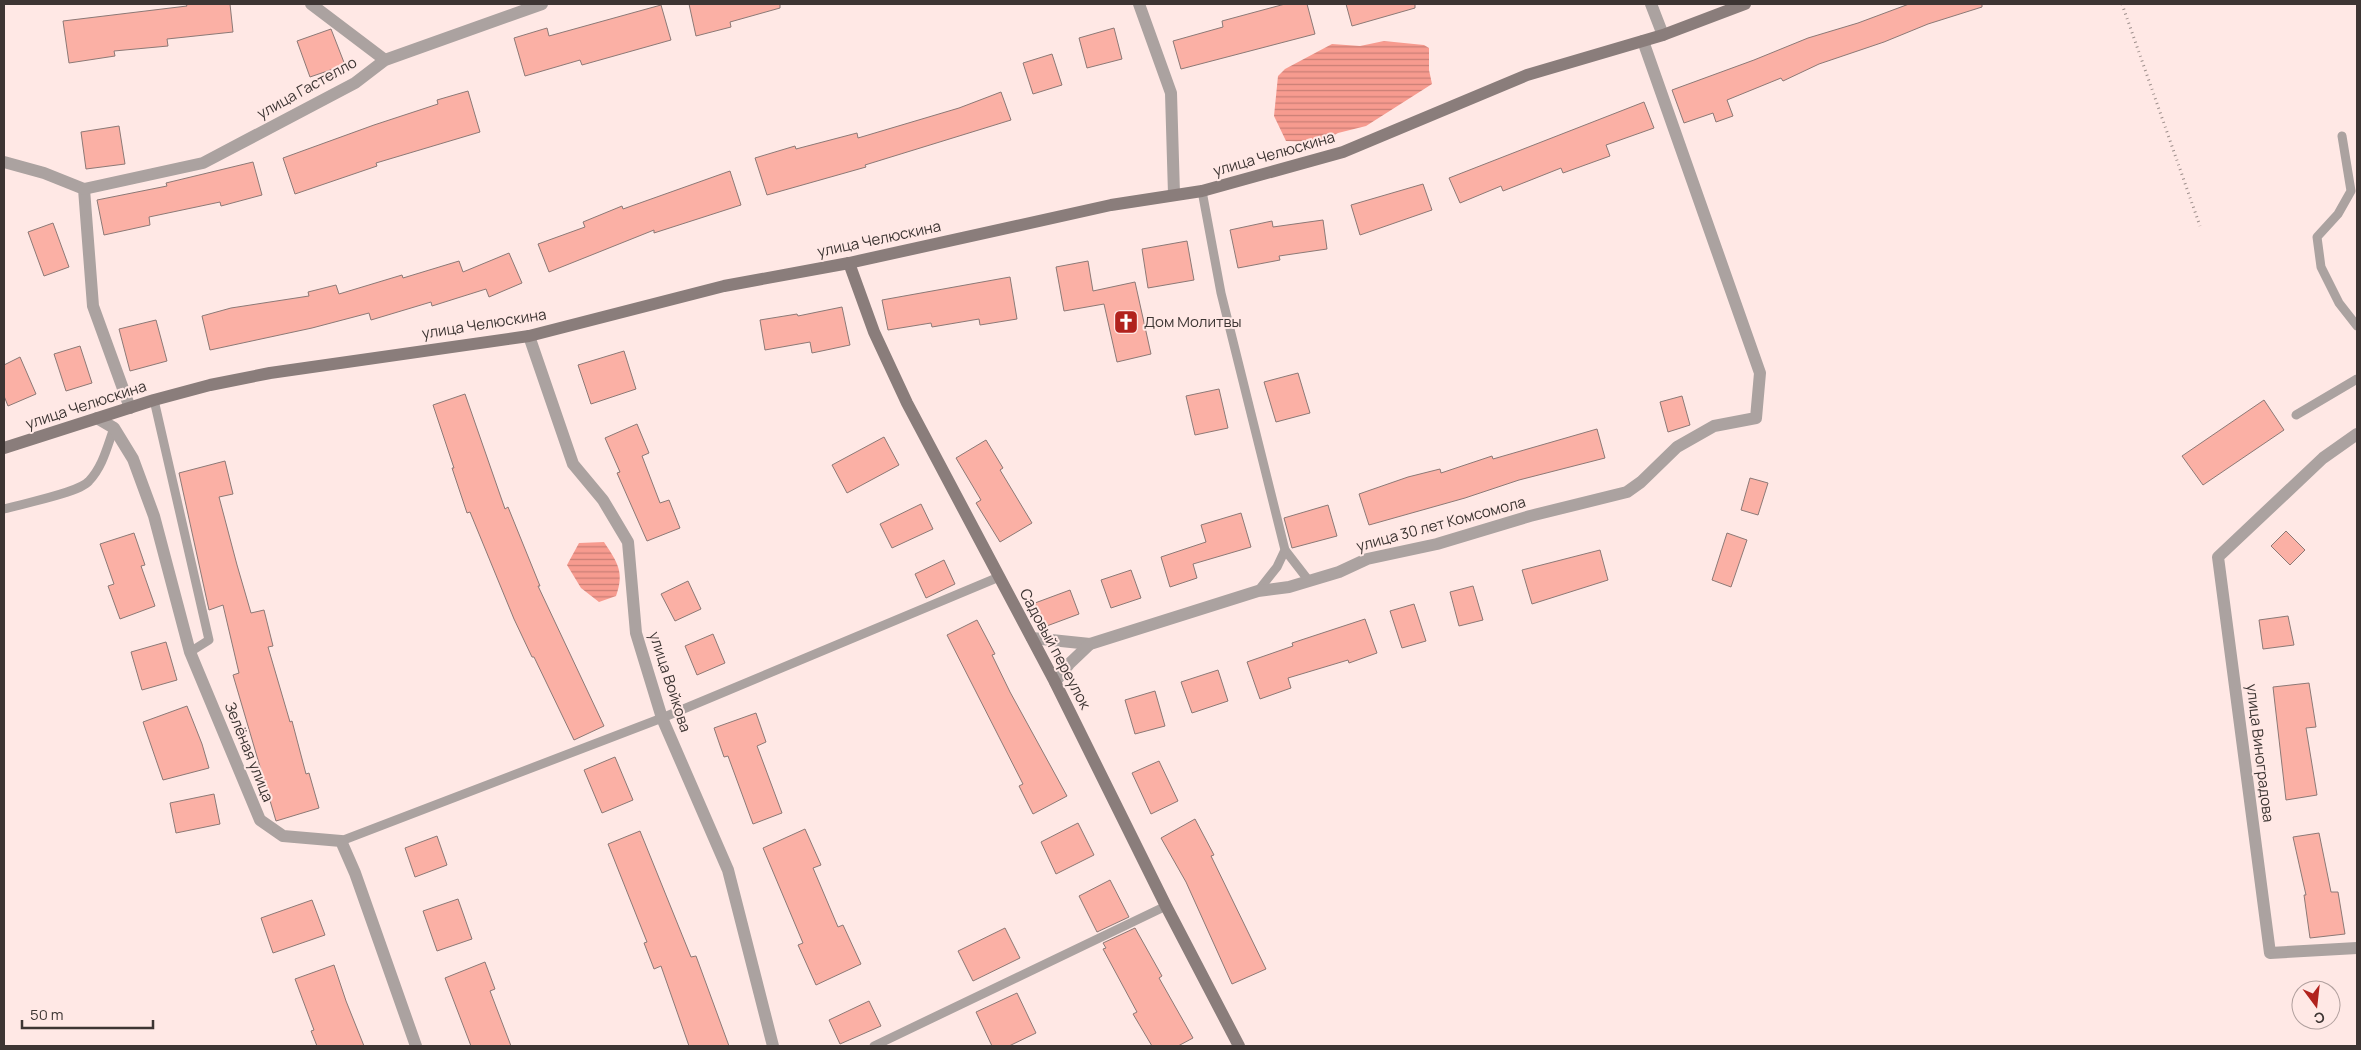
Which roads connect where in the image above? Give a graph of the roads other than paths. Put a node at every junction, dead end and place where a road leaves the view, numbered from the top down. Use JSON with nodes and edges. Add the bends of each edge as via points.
{"nodes":[{"id":1,"x":311,"y":4,"type":"edge"},
{"id":2,"x":542,"y":4,"type":"edge"},
{"id":3,"x":1139,"y":4,"type":"edge"},
{"id":4,"x":1651,"y":4,"type":"edge"},
{"id":5,"x":1745,"y":4,"type":"edge"},
{"id":6,"x":1663,"y":36,"type":"junction"},
{"id":7,"x":1643,"y":41,"type":"junction"},
{"id":8,"x":385,"y":60,"type":"junction"},
{"id":9,"x":2342,"y":136,"type":"dead end"},
{"id":10,"x":4,"y":162,"type":"edge"},
{"id":11,"x":84,"y":188,"type":"junction"},
{"id":12,"x":1202,"y":191,"type":"junction"},
{"id":13,"x":1174,"y":194,"type":"junction"},
{"id":14,"x":849,"y":263,"type":"junction"},
{"id":15,"x":2357,"y":326,"type":"edge"},
{"id":16,"x":529,"y":336,"type":"junction"},
{"id":17,"x":2357,"y":379,"type":"edge"},
{"id":18,"x":154,"y":400,"type":"junction"},
{"id":19,"x":130,"y":408,"type":"junction"},
{"id":20,"x":2296,"y":414,"type":"dead end"},
{"id":21,"x":97,"y":418,"type":"junction"},
{"id":22,"x":114,"y":428,"type":"junction"},
{"id":23,"x":2357,"y":434,"type":"edge"},
{"id":24,"x":4,"y":448,"type":"edge"},
{"id":25,"x":4,"y":508,"type":"edge"},
{"id":26,"x":1285,"y":550,"type":"junction"},
{"id":27,"x":999,"y":577,"type":"junction"},
{"id":28,"x":1308,"y":581,"type":"junction"},
{"id":29,"x":1258,"y":591,"type":"junction"},
{"id":30,"x":1032,"y":638,"type":"junction"},
{"id":31,"x":1090,"y":644,"type":"junction"},
{"id":32,"x":190,"y":652,"type":"junction"},
{"id":33,"x":1055,"y":682,"type":"junction"},
{"id":34,"x":662,"y":718,"type":"junction"},
{"id":35,"x":341,"y":841,"type":"junction"},
{"id":36,"x":1166,"y":906,"type":"junction"},
{"id":37,"x":2357,"y":948,"type":"edge"},
{"id":38,"x":416,"y":1046,"type":"edge"},
{"id":39,"x":773,"y":1046,"type":"edge"},
{"id":40,"x":874,"y":1046,"type":"edge"},
{"id":41,"x":1239,"y":1046,"type":"edge"}],
"edges":[{"from":1,"to":8,"type":"street"},
{"from":2,"to":8,"type":"street","name":"улица Гастелло"},
{"from":3,"to":13,"type":"street","via":[[1171,93]]},
{"from":4,"to":6,"type":"street"},
{"from":5,"to":6,"type":"street","name":"улица Челюскина"},
{"from":6,"to":7,"type":"street","name":"улица Челюскина"},
{"from":7,"to":12,"type":"street","name":"улица Челюскина","via":[[1527,75],[1343,152]]},
{"from":7,"to":28,"type":"street","name":"улица 30 лет Комсомола","via":[[1760,373],[1756,418],[1714,426],[1677,447],[1627,492],[1437,544],[1367,559],[1340,572]]},
{"from":8,"to":11,"type":"street","name":"улица Гастелло","via":[[355,83],[203,163]]},
{"from":9,"to":15,"type":"lane","via":[[2351,191],[2338,214],[2318,237],[2321,267],[2339,303]]},
{"from":10,"to":11,"type":"street"},
{"from":11,"to":19,"type":"street","via":[[93,306]]},
{"from":12,"to":13,"type":"street","name":"улица Челюскина"},
{"from":12,"to":26,"type":"lane","via":[[1221,293]]},
{"from":13,"to":14,"type":"street","name":"улица Челюскина"},
{"from":14,"to":16,"type":"street","name":"улица Челюскина","via":[[724,286]]},
{"from":14,"to":27,"type":"street","name":"Садовый переулок","via":[[874,332],[907,403]]},
{"from":16,"to":18,"type":"street","name":"улица Челюскина","via":[[270,373]]},
{"from":16,"to":34,"type":"street","name":"улица Войкова","via":[[573,464],[602,500],[628,542],[636,633]]},
{"from":17,"to":20,"type":"lane"},
{"from":18,"to":19,"type":"street","name":"улица Челюскина"},
{"from":18,"to":32,"type":"lane","via":[[209,640]]},
{"from":19,"to":21,"type":"street","name":"улица Челюскина"},
{"from":21,"to":22,"type":"street"},
{"from":21,"to":24,"type":"street","name":"улица Челюскина"},
{"from":22,"to":25,"type":"lane","via":[[102,464],[88,483]]},
{"from":22,"to":32,"type":"street","name":"Зелёная улица","via":[[132,460],[154,516]]},
{"from":23,"to":37,"type":"street","name":"улица Виноградова","via":[[2323,458],[2218,557],[2270,952]]},
{"from":26,"to":28,"type":"lane"},
{"from":26,"to":29,"type":"lane","via":[[1277,568]]},
{"from":27,"to":30,"type":"street","name":"Садовый переулок"},
{"from":27,"to":34,"type":"lane"},
{"from":28,"to":29,"type":"street","name":"улица 30 лет Комсомола"},
{"from":29,"to":31,"type":"street","name":"улица 30 лет Комсомола"},
{"from":30,"to":31,"type":"street","name":"улица 30 лет Комсомола"},
{"from":30,"to":33,"type":"street","name":"Садовый переулок"},
{"from":31,"to":33,"type":"street","name":"улица 30 лет Комсомола"},
{"from":32,"to":35,"type":"street","name":"Зелёная улица","via":[[260,820],[284,836]]},
{"from":33,"to":36,"type":"street","name":"Садовый переулок"},
{"from":34,"to":35,"type":"lane"},
{"from":34,"to":39,"type":"street","name":"улица Войкова","via":[[728,870]]},
{"from":35,"to":38,"type":"street"},
{"from":36,"to":40,"type":"lane"},
{"from":36,"to":41,"type":"street","name":"Садовый переулок"}]}
